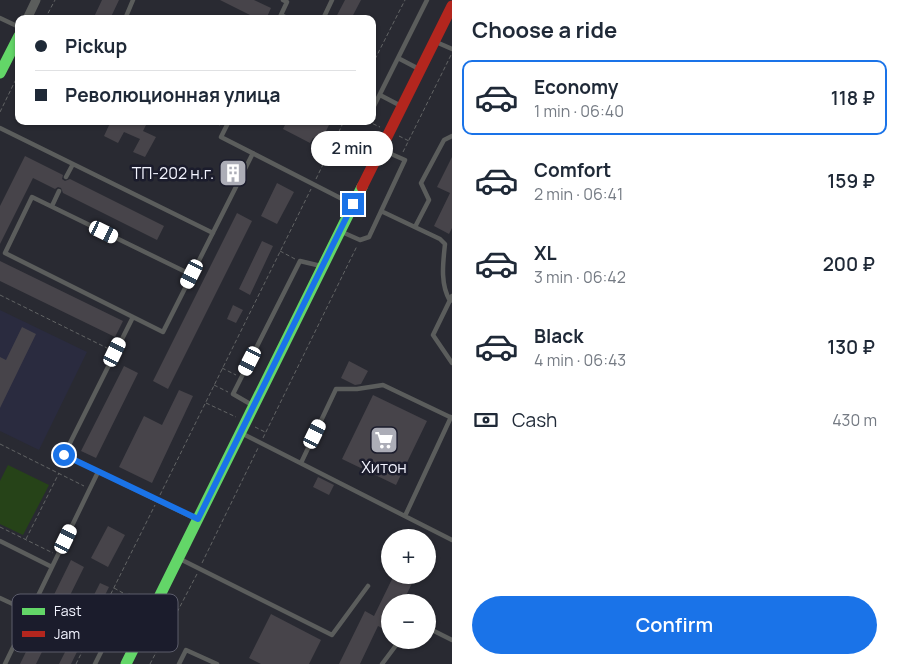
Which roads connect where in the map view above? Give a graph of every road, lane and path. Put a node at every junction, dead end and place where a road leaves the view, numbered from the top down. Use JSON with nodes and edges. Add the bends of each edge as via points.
{"nodes":[{"id":1,"x":36,"y":0,"type":"edge"},
{"id":2,"x":55,"y":0,"type":"edge"},
{"id":3,"x":134,"y":0,"type":"edge"},
{"id":4,"x":282,"y":0,"type":"edge"},
{"id":5,"x":332,"y":0,"type":"edge"},
{"id":6,"x":405,"y":0,"type":"edge"},
{"id":7,"x":427,"y":0,"type":"edge"},
{"id":8,"x":452,"y":6,"type":"edge"},
{"id":9,"x":29,"y":15,"type":"edge"},
{"id":10,"x":48,"y":15,"type":"edge"},
{"id":11,"x":127,"y":15,"type":"edge"},
{"id":12,"x":281,"y":15,"type":"edge"},
{"id":13,"x":325,"y":15,"type":"edge"},
{"id":14,"x":0,"y":18,"type":"edge"},
{"id":15,"x":15,"y":26,"type":"edge"},
{"id":16,"x":434,"y":41,"type":"junction"},
{"id":17,"x":15,"y":44,"type":"edge"},
{"id":18,"x":452,"y":51,"type":"edge"},
{"id":19,"x":376,"y":57,"type":"edge"},
{"id":20,"x":398,"y":58,"type":"junction"},
{"id":21,"x":420,"y":70,"type":"junction"},
{"id":22,"x":0,"y":73,"type":"edge"},
{"id":23,"x":15,"y":81,"type":"edge"},
{"id":24,"x":380,"y":96,"type":"junction"},
{"id":25,"x":376,"y":103,"type":"edge"},
{"id":26,"x":402,"y":106,"type":"junction"},
{"id":27,"x":0,"y":112,"type":"edge"},
{"id":28,"x":220,"y":125,"type":"edge"},
{"id":29,"x":227,"y":125,"type":"edge"},
{"id":30,"x":342,"y":125,"type":"edge"},
{"id":31,"x":0,"y":128,"type":"edge"},
{"id":32,"x":226,"y":128,"type":"junction"},
{"id":33,"x":452,"y":136,"type":"edge"},
{"id":34,"x":381,"y":149,"type":"junction"},
{"id":35,"x":253,"y":153,"type":"junction"},
{"id":36,"x":400,"y":158,"type":"junction"},
{"id":37,"x":73,"y":164,"type":"junction"},
{"id":38,"x":66,"y":177,"type":"dead end"},
{"id":39,"x":313,"y":184,"type":"junction"},
{"id":40,"x":59,"y":191,"type":"dead end"},
{"id":41,"x":353,"y":204,"type":"junction"},
{"id":42,"x":52,"y":206,"type":"junction"},
{"id":43,"x":381,"y":211,"type":"junction"},
{"id":44,"x":415,"y":227,"type":"junction"},
{"id":45,"x":340,"y":231,"type":"junction"},
{"id":46,"x":213,"y":233,"type":"junction"},
{"id":47,"x":360,"y":240,"type":"junction"},
{"id":48,"x":452,"y":244,"type":"edge"},
{"id":49,"x":445,"y":246,"type":"junction"},
{"id":50,"x":280,"y":251,"type":"junction"},
{"id":51,"x":300,"y":261,"type":"junction"},
{"id":52,"x":322,"y":267,"type":"junction"},
{"id":53,"x":192,"y":274,"type":"junction"},
{"id":54,"x":0,"y":295,"type":"edge"},
{"id":55,"x":451,"y":298,"type":"edge"},
{"id":56,"x":133,"y":316,"type":"junction"},
{"id":57,"x":115,"y":352,"type":"junction"},
{"id":58,"x":452,"y":363,"type":"edge"},
{"id":59,"x":222,"y":368,"type":"junction"},
{"id":60,"x":241,"y":378,"type":"junction"},
{"id":61,"x":214,"y":385,"type":"junction"},
{"id":62,"x":233,"y":394,"type":"junction"},
{"id":63,"x":253,"y":405,"type":"junction"},
{"id":64,"x":452,"y":417,"type":"edge"},
{"id":65,"x":240,"y":433,"type":"junction"},
{"id":66,"x":261,"y":443,"type":"junction"},
{"id":67,"x":1,"y":444,"type":"edge"},
{"id":68,"x":0,"y":448,"type":"edge"},
{"id":69,"x":301,"y":463,"type":"junction"},
{"id":70,"x":98,"y":472,"type":"junction"},
{"id":71,"x":59,"y":473,"type":"junction"},
{"id":72,"x":90,"y":488,"type":"junction"},
{"id":73,"x":157,"y":500,"type":"junction"},
{"id":74,"x":405,"y":516,"type":"junction"},
{"id":75,"x":198,"y":519,"type":"junction"},
{"id":76,"x":0,"y":527,"type":"edge"},
{"id":77,"x":26,"y":539,"type":"junction"},
{"id":78,"x":452,"y":540,"type":"edge"},
{"id":79,"x":0,"y":541,"type":"edge"},
{"id":80,"x":57,"y":555,"type":"junction"},
{"id":81,"x":178,"y":559,"type":"junction"},
{"id":82,"x":52,"y":567,"type":"junction"},
{"id":83,"x":199,"y":569,"type":"junction"},
{"id":84,"x":368,"y":586,"type":"dead end"},
{"id":85,"x":114,"y":588,"type":"junction"},
{"id":86,"x":39,"y":594,"type":"edge"},
{"id":87,"x":111,"y":594,"type":"edge"},
{"id":88,"x":125,"y":594,"type":"edge"},
{"id":89,"x":161,"y":594,"type":"edge"},
{"id":90,"x":0,"y":598,"type":"edge"},
{"id":91,"x":12,"y":604,"type":"edge"},
{"id":92,"x":178,"y":610,"type":"edge"},
{"id":93,"x":436,"y":632,"type":"edge"},
{"id":94,"x":452,"y":640,"type":"edge"},
{"id":95,"x":12,"y":648,"type":"edge"},
{"id":96,"x":393,"y":649,"type":"edge"},
{"id":97,"x":82,"y":652,"type":"edge"},
{"id":98,"x":101,"y":652,"type":"edge"},
{"id":99,"x":132,"y":652,"type":"edge"},
{"id":100,"x":156,"y":652,"type":"edge"},
{"id":101,"x":4,"y":664,"type":"edge"},
{"id":102,"x":76,"y":664,"type":"edge"},
{"id":103,"x":95,"y":664,"type":"edge"},
{"id":104,"x":126,"y":664,"type":"edge"},
{"id":105,"x":150,"y":664,"type":"edge"},
{"id":106,"x":179,"y":664,"type":"edge"},
{"id":107,"x":216,"y":664,"type":"edge"},
{"id":108,"x":382,"y":664,"type":"edge"}],
"edges":[{"from":1,"to":9,"type":"street"},
{"from":2,"to":10,"type":"path"},
{"from":3,"to":11,"type":"lane"},
{"from":4,"to":12,"type":"lane","via":[[287,2]]},
{"from":5,"to":13,"type":"lane"},
{"from":6,"to":19,"type":"path"},
{"from":7,"to":20,"type":"lane"},
{"from":8,"to":16,"type":"main road"},
{"from":14,"to":15,"type":"lane"},
{"from":16,"to":18,"type":"lane"},
{"from":16,"to":21,"type":"main road"},
{"from":17,"to":22,"type":"main road"},
{"from":18,"to":36,"type":"path"},
{"from":20,"to":21,"type":"lane"},
{"from":20,"to":24,"type":"lane"},
{"from":21,"to":26,"type":"main road"},
{"from":23,"to":27,"type":"path"},
{"from":24,"to":25,"type":"lane"},
{"from":24,"to":26,"type":"lane"},
{"from":26,"to":34,"type":"main road"},
{"from":28,"to":32,"type":"path"},
{"from":29,"to":32,"type":"lane"},
{"from":30,"to":39,"type":"path"},
{"from":31,"to":37,"type":"lane"},
{"from":32,"to":35,"type":"lane","via":[[221,136]]},
{"from":33,"to":44,"type":"lane","via":[[444,140],[421,183],[428,200]]},
{"from":34,"to":36,"type":"lane"},
{"from":34,"to":41,"type":"main road"},
{"from":35,"to":39,"type":"lane"},
{"from":35,"to":46,"type":"lane"},
{"from":36,"to":43,"type":"lane","via":[[405,160]]},
{"from":37,"to":38,"type":"lane"},
{"from":37,"to":46,"type":"lane"},
{"from":39,"to":41,"type":"lane"},
{"from":39,"to":50,"type":"path"},
{"from":40,"to":42,"type":"lane"},
{"from":41,"to":45,"type":"main road"},
{"from":42,"to":53,"type":"lane"},
{"from":42,"to":56,"type":"lane","via":[[32,197],[5,253]]},
{"from":43,"to":44,"type":"lane"},
{"from":43,"to":47,"type":"lane","via":[[369,237]]},
{"from":44,"to":49,"type":"lane","via":[[440,239]]},
{"from":45,"to":47,"type":"lane"},
{"from":45,"to":52,"type":"main road"},
{"from":46,"to":53,"type":"lane"},
{"from":47,"to":66,"type":"path"},
{"from":48,"to":49,"type":"lane"},
{"from":49,"to":55,"type":"lane","via":[[442,273],[446,295]]},
{"from":50,"to":51,"type":"path"},
{"from":50,"to":59,"type":"path"},
{"from":51,"to":52,"type":"lane"},
{"from":51,"to":60,"type":"lane"},
{"from":52,"to":63,"type":"main road"},
{"from":53,"to":56,"type":"lane","via":[[163,332]]},
{"from":54,"to":57,"type":"path"},
{"from":55,"to":58,"type":"lane","via":[[433,334]]},
{"from":56,"to":57,"type":"lane"},
{"from":57,"to":70,"type":"lane","via":[[64,455]]},
{"from":59,"to":60,"type":"path"},
{"from":59,"to":61,"type":"path"},
{"from":60,"to":62,"type":"lane"},
{"from":61,"to":62,"type":"path"},
{"from":61,"to":73,"type":"path"},
{"from":62,"to":63,"type":"lane"},
{"from":63,"to":65,"type":"main road"},
{"from":64,"to":69,"type":"lane","via":[[383,386],[336,389]]},
{"from":64,"to":74,"type":"lane"},
{"from":65,"to":66,"type":"lane"},
{"from":65,"to":75,"type":"main road"},
{"from":66,"to":69,"type":"lane"},
{"from":66,"to":83,"type":"path"},
{"from":67,"to":68,"type":"path"},
{"from":67,"to":71,"type":"path"},
{"from":69,"to":74,"type":"lane"},
{"from":70,"to":72,"type":"lane"},
{"from":70,"to":73,"type":"lane"},
{"from":71,"to":72,"type":"path"},
{"from":71,"to":77,"type":"path"},
{"from":72,"to":80,"type":"lane"},
{"from":73,"to":75,"type":"lane"},
{"from":73,"to":85,"type":"path"},
{"from":74,"to":78,"type":"lane"},
{"from":75,"to":81,"type":"main road"},
{"from":76,"to":77,"type":"path"},
{"from":77,"to":80,"type":"path"},
{"from":79,"to":82,"type":"lane"},
{"from":80,"to":82,"type":"lane"},
{"from":81,"to":83,"type":"lane"},
{"from":81,"to":89,"type":"main road"},
{"from":82,"to":86,"type":"lane"},
{"from":83,"to":84,"type":"lane","via":[[332,635]]},
{"from":83,"to":92,"type":"path"},
{"from":85,"to":87,"type":"path"},
{"from":85,"to":88,"type":"path"},
{"from":90,"to":91,"type":"lane"},
{"from":93,"to":94,"type":"lane"},
{"from":95,"to":101,"type":"lane"},
{"from":96,"to":108,"type":"lane"},
{"from":97,"to":102,"type":"path"},
{"from":98,"to":103,"type":"lane"},
{"from":99,"to":104,"type":"main road"},
{"from":100,"to":105,"type":"path"},
{"from":106,"to":107,"type":"lane","via":[[186,650]]}]}
